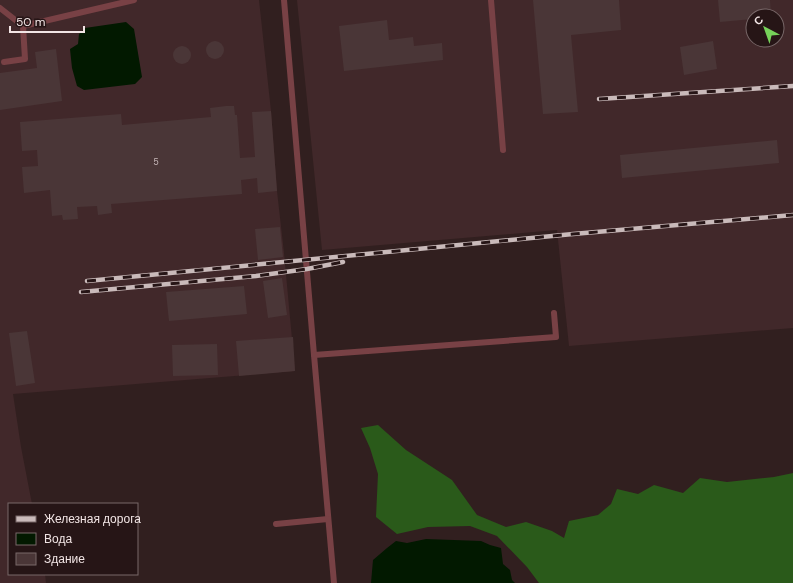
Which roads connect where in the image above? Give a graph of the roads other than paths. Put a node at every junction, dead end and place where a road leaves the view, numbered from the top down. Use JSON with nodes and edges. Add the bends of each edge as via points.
{"nodes":[{"id":1,"x":134,"y":0,"type":"edge"},
{"id":2,"x":284,"y":0,"type":"edge"},
{"id":3,"x":491,"y":0,"type":"edge"},
{"id":4,"x":0,"y":8,"type":"edge"},
{"id":5,"x":23,"y":26,"type":"junction"},
{"id":6,"x":4,"y":62,"type":"dead end"},
{"id":7,"x":503,"y":150,"type":"dead end"},
{"id":8,"x":554,"y":313,"type":"dead end"},
{"id":9,"x":314,"y":355,"type":"junction"},
{"id":10,"x":328,"y":519,"type":"junction"},
{"id":11,"x":276,"y":524,"type":"dead end"},
{"id":12,"x":334,"y":583,"type":"edge"}],
"edges":[{"from":1,"to":5,"type":"lane"},
{"from":2,"to":9,"type":"lane"},
{"from":3,"to":7,"type":"lane"},
{"from":4,"to":5,"type":"lane"},
{"from":5,"to":6,"type":"lane","via":[[25,59]]},
{"from":8,"to":9,"type":"lane","via":[[556,337]]},
{"from":9,"to":10,"type":"lane"},
{"from":10,"to":11,"type":"lane"},
{"from":10,"to":12,"type":"lane"}]}
